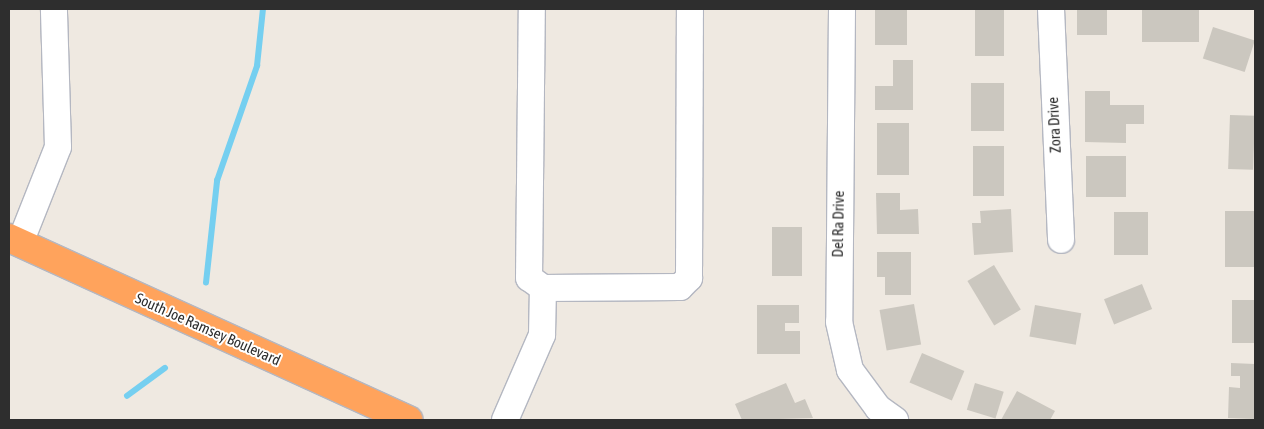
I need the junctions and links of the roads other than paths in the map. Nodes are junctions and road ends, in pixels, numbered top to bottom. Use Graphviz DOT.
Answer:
graph roads {
  1 [pos="54,9"];
  2 [pos="532,9"];
  3 [pos="690,9"];
  4 [pos="842,9"];
  5 [pos="1051,9"];
  6 [pos="1061,240"];
  7 [pos="14,241"];
  8 [pos="543,288"];
  9 [pos="408,420"];
  10 [pos="505,420"];
  11 [pos="896,420"];
  1 -- 7 [label="street"];
  2 -- 8 [label="street"];
  3 -- 8 [label="street"];
  4 -- 11 [label="street, Del Ra Drive"];
  5 -- 6 [label="street, Zora Drive"];
  7 -- 9 [label="highway, South Joe Ramsey Boulevard"];
  8 -- 10 [label="street"];
}
